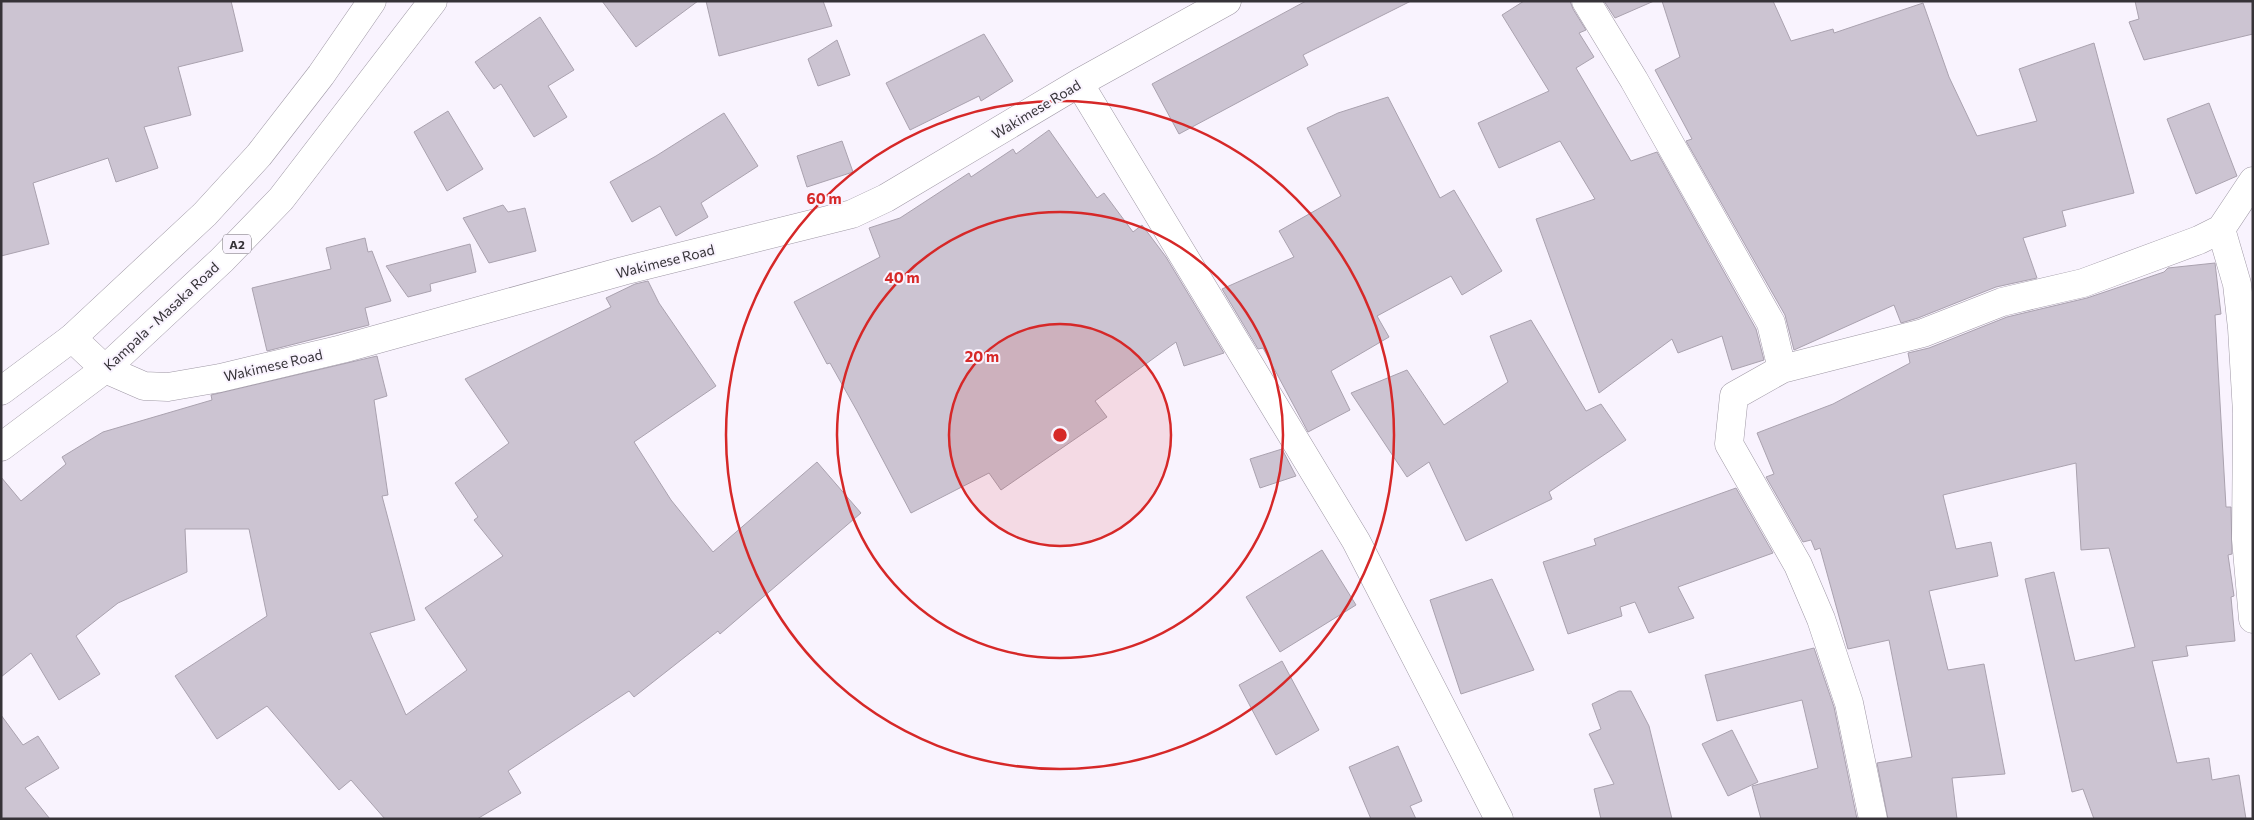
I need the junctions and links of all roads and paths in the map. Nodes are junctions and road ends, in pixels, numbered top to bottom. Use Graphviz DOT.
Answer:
graph roads {
  1 [pos="372,1"];
  2 [pos="433,1"];
  3 [pos="1227,1"];
  4 [pos="1586,1"];
  5 [pos="1079,83"];
  6 [pos="2253,181"];
  7 [pos="2221,229"];
  8 [pos="72,338"];
  9 [pos="105,369"];
  10 [pos="1782,369"];
  11 [pos="1,391"];
  12 [pos="1,447"];
  13 [pos="2253,619"];
  14 [pos="1499,819"];
  15 [pos="1873,819"];
  1 -- 8 [label="main road"];
  2 -- 9 [label="main road, Kampala - Masaka Road / A2"];
  3 -- 5 [label="main road, Wakimese Road"];
  4 -- 10 [label="main road"];
  5 -- 9 [label="main road, Wakimese Road"];
  5 -- 14 [label="main road"];
  6 -- 7 [label="main road"];
  7 -- 10 [label="main road"];
  7 -- 13 [label="main road"];
  8 -- 9 [label="main road, Wakimese Road"];
  8 -- 11 [label="main road"];
  9 -- 12 [label="main road, Kampala - Masaka Road / A2"];
  10 -- 15 [label="main road"];
}
